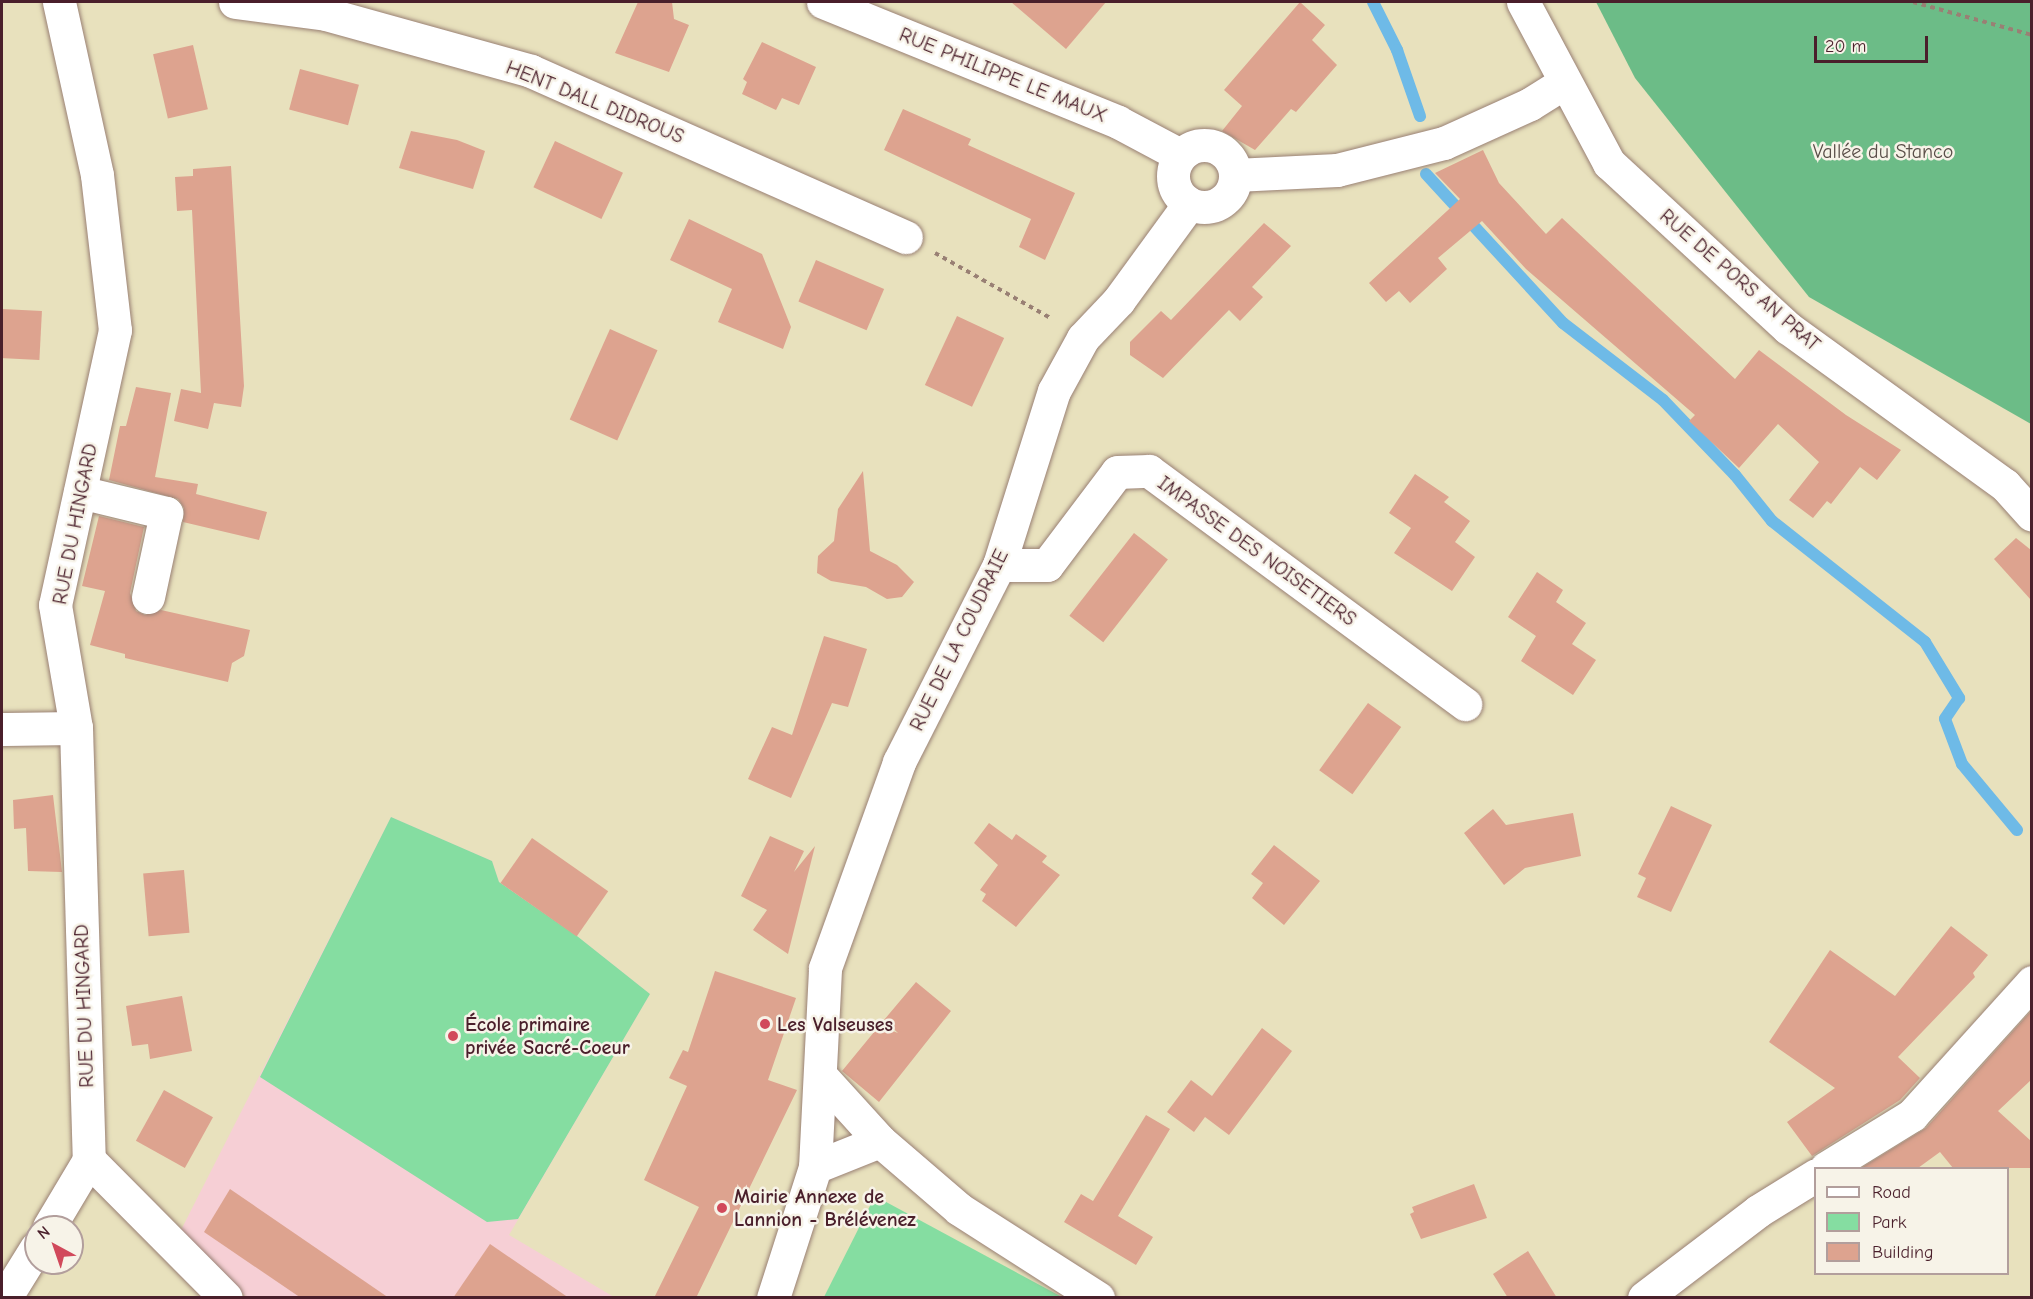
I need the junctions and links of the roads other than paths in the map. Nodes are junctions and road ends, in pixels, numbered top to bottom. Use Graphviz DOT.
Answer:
graph roads {
  1 [pos="59,2"];
  2 [pos="235,2"];
  3 [pos="823,2"];
  4 [pos="1523,2"];
  5 [pos="1564,83"];
  6 [pos="1180,155"];
  7 [pos="1235,175"];
  8 [pos="1189,204"];
  9 [pos="906,237"];
  10 [pos="80,492"];
  11 [pos="2031,515"];
  12 [pos="999,565"];
  13 [pos="148,597"];
  14 [pos="1465,704"];
  15 [pos="75,728"];
  16 [pos="2,729"];
  17 [pos="2031,982"];
  18 [pos="821,1076"];
  19 [pos="880,1141"];
  20 [pos="88,1160"];
  21 [pos="815,1167"];
  22 [pos="1828,1167"];
  23 [pos="1814,1176"];
  24 [pos="56,1215"];
  25 [pos="25,1275"];
  26 [pos="18,1291"];
  27 [pos="226,1298"];
  28 [pos="773,1298"];
  29 [pos="1098,1298"];
  30 [pos="1644,1298"];
  1 -- 10 [label="street, RUE DU HINGARD"];
  2 -- 9 [label="street, HENT DALL DIDROUS"];
  3 -- 6 [label="street, RUE PHILIPPE LE MAUX"];
  4 -- 5 [label="street, RUE DE PORS AN PRAT"];
  5 -- 7 [label="street"];
  5 -- 11 [label="street, RUE DE PORS AN PRAT"];
  6 -- 7 [label="street"];
  6 -- 8 [label="street"];
  7 -- 8 [label="street"];
  8 -- 12 [label="street, RUE DE LA COUDRAIE"];
  10 -- 13 [label="street"];
  10 -- 15 [label="street, RUE DU HINGARD"];
  12 -- 14 [label="street, IMPASSE DES NOISETIERS"];
  12 -- 18 [label="street, RUE DE LA COUDRAIE"];
  15 -- 16 [label="street"];
  15 -- 20 [label="street, RUE DU HINGARD"];
  17 -- 22 [label="street"];
  18 -- 19 [label="street"];
  18 -- 21 [label="street, RUE DE LA COUDRAIE"];
  19 -- 21 [label="street"];
  19 -- 29 [label="street"];
  20 -- 24 [label="street"];
  20 -- 27 [label="street"];
  21 -- 28 [label="street, RUE DE LA COUDRAIE"];
  23 -- 30 [label="street"];
  25 -- 26 [label="street"];
}
